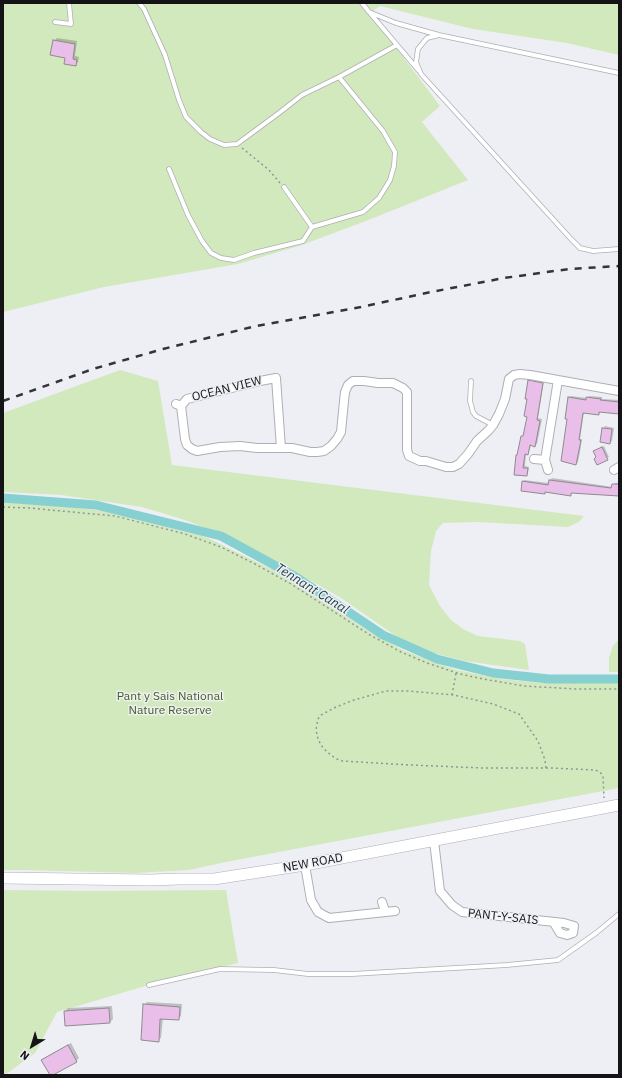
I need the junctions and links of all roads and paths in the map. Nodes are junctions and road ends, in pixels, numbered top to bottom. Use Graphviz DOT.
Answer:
graph roads {
  1 [pos="69,3"];
  2 [pos="139,3"];
  3 [pos="362,3"];
  4 [pos="369,12"];
  5 [pos="55,22"];
  6 [pos="439,35"];
  7 [pos="397,46"];
  8 [pos="619,73"];
  9 [pos="422,74"];
  10 [pos="338,77"];
  11 [pos="237,144"];
  12 [pos="169,169"];
  13 [pos="284,187"];
  14 [pos="312,227"];
  15 [pos="619,250"];
  16 [pos="558,380"];
  17 [pos="471,381"];
  18 [pos="619,391"];
  19 [pos="493,425"];
  20 [pos="281,448"];
  21 [pos="534,459"];
  22 [pos="545,460"];
  23 [pos="548,470"];
  24 [pos="3,507"];
  25 [pos="456,673"];
  26 [pos="619,690"];
  27 [pos="452,695"];
  28 [pos="546,768"];
  29 [pos="619,805"];
  30 [pos="604,808"];
  31 [pos="434,841"];
  32 [pos="305,865"];
  33 [pos="3,878"];
  34 [pos="382,902"];
  35 [pos="395,911"];
  36 [pos="385,912"];
  37 [pos="619,914"];
  38 [pos="554,923"];
  39 [pos="149,985"];
  1 -- 5 [label="lane"];
  2 -- 11 [label="lane"];
  3 -- 4 [label="lane"];
  4 -- 6 [label="lane"];
  4 -- 7 [label="lane"];
  6 -- 8 [label="lane"];
  6 -- 9 [label="lane"];
  7 -- 9 [label="lane"];
  7 -- 10 [label="lane"];
  9 -- 15 [label="lane"];
  10 -- 11 [label="lane"];
  10 -- 14 [label="lane"];
  11 -- 13 [label="path"];
  12 -- 14 [label="lane"];
  13 -- 14 [label="lane"];
  16 -- 18 [label="street, OCEAN VIEW"];
  16 -- 19 [label="street, OCEAN VIEW"];
  16 -- 22 [label="street"];
  17 -- 19 [label="lane"];
  19 -- 20 [label="street, OCEAN VIEW"];
  20 -- 20 [label="street, OCEAN VIEW"];
  21 -- 22 [label="street"];
  22 -- 23 [label="street"];
  24 -- 25 [label="path"];
  25 -- 26 [label="path"];
  25 -- 27 [label="path"];
  27 -- 28 [label="path"];
  27 -- 28 [label="path"];
  28 -- 30 [label="path"];
  29 -- 30 [label="main road, NEW ROAD"];
  30 -- 31 [label="main road, NEW ROAD"];
  31 -- 32 [label="main road, NEW ROAD"];
  31 -- 38 [label="street, PANT-Y-SAIS"];
  32 -- 33 [label="main road, NEW ROAD"];
  32 -- 36 [label="street"];
  34 -- 36 [label="street"];
  35 -- 36 [label="street"];
  37 -- 39 [label="lane"];
}
